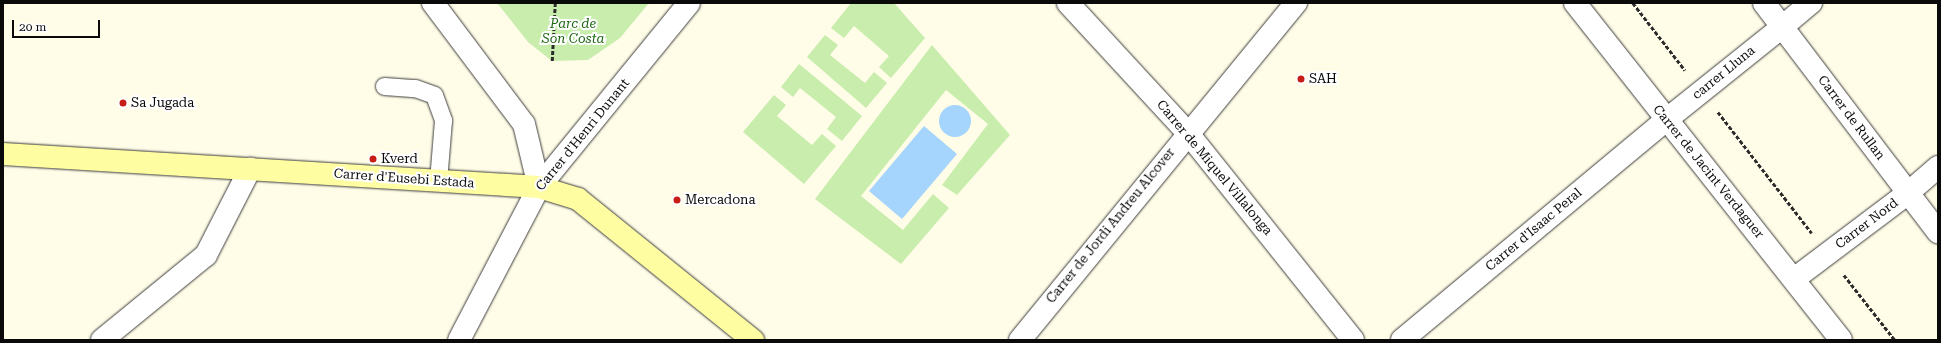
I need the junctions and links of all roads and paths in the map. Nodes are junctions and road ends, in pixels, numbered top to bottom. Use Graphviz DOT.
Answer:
graph roads {
  1 [pos="433,3"];
  2 [pos="555,3"];
  3 [pos="689,3"];
  4 [pos="1068,3"];
  5 [pos="1296,3"];
  6 [pos="1575,3"];
  7 [pos="1632,3"];
  8 [pos="1764,3"];
  9 [pos="1811,3"];
  10 [pos="1782,27"];
  11 [pos="552,61"];
  12 [pos="384,86"];
  13 [pos="1702,92"];
  14 [pos="1666,120"];
  15 [pos="1187,132"];
  16 [pos="3,154"];
  17 [pos="1938,167"];
  18 [pos="250,169"];
  19 [pos="438,181"];
  20 [pos="539,188"];
  21 [pos="1908,193"];
  22 [pos="1938,232"];
  23 [pos="1828,253"];
  24 [pos="1794,279"];
  25 [pos="1837,339"];
  26 [pos="102,340"];
  27 [pos="459,340"];
  28 [pos="753,340"];
  29 [pos="1020,340"];
  30 [pos="1352,340"];
  31 [pos="1402,340"];
  32 [pos="1895,340"];
  1 -- 20 [label="street"];
  2 -- 11 [label="path"];
  3 -- 20 [label="street, Carrer d'Henri Dunant"];
  4 -- 15 [label="street, Carrer de Miquel Villalonga"];
  5 -- 15 [label="street, Carrer de Jordi Andreu Alcover"];
  6 -- 14 [label="street, Carrer de Jacint Verdaguer"];
  7 -- 13 [label="path"];
  8 -- 10 [label="street, Carrer de Rullan"];
  9 -- 10 [label="street, carrer Lluna"];
  10 -- 13 [label="street, carrer Lluna"];
  10 -- 21 [label="street, Carrer de Rullan"];
  12 -- 19 [label="lane"];
  13 -- 14 [label="street, carrer Lluna"];
  13 -- 23 [label="path"];
  14 -- 24 [label="street, Carrer de Jacint Verdaguer"];
  14 -- 31 [label="street, Carrer d'Isaac Peral"];
  15 -- 29 [label="street, Carrer de Jordi Andreu Alcover"];
  15 -- 30 [label="street, Carrer de Miquel Villalonga"];
  16 -- 18 [label="main road, Carrer d'Eusebi Estada"];
  17 -- 21 [label="street, Carrer Nord"];
  18 -- 19 [label="main road, Carrer d'Eusebi Estada"];
  18 -- 26 [label="street"];
  19 -- 20 [label="main road, Carrer d'Eusebi Estada"];
  20 -- 27 [label="street, Carrer d'Henri Dunant"];
  20 -- 28 [label="main road, Carrer d'Eusebi Estada"];
  21 -- 22 [label="street, Carrer de Rullan"];
  21 -- 23 [label="street, Carrer Nord"];
  23 -- 24 [label="street, Carrer Nord"];
  23 -- 32 [label="path"];
  24 -- 25 [label="street, Carrer de Jacint Verdaguer"];
}
